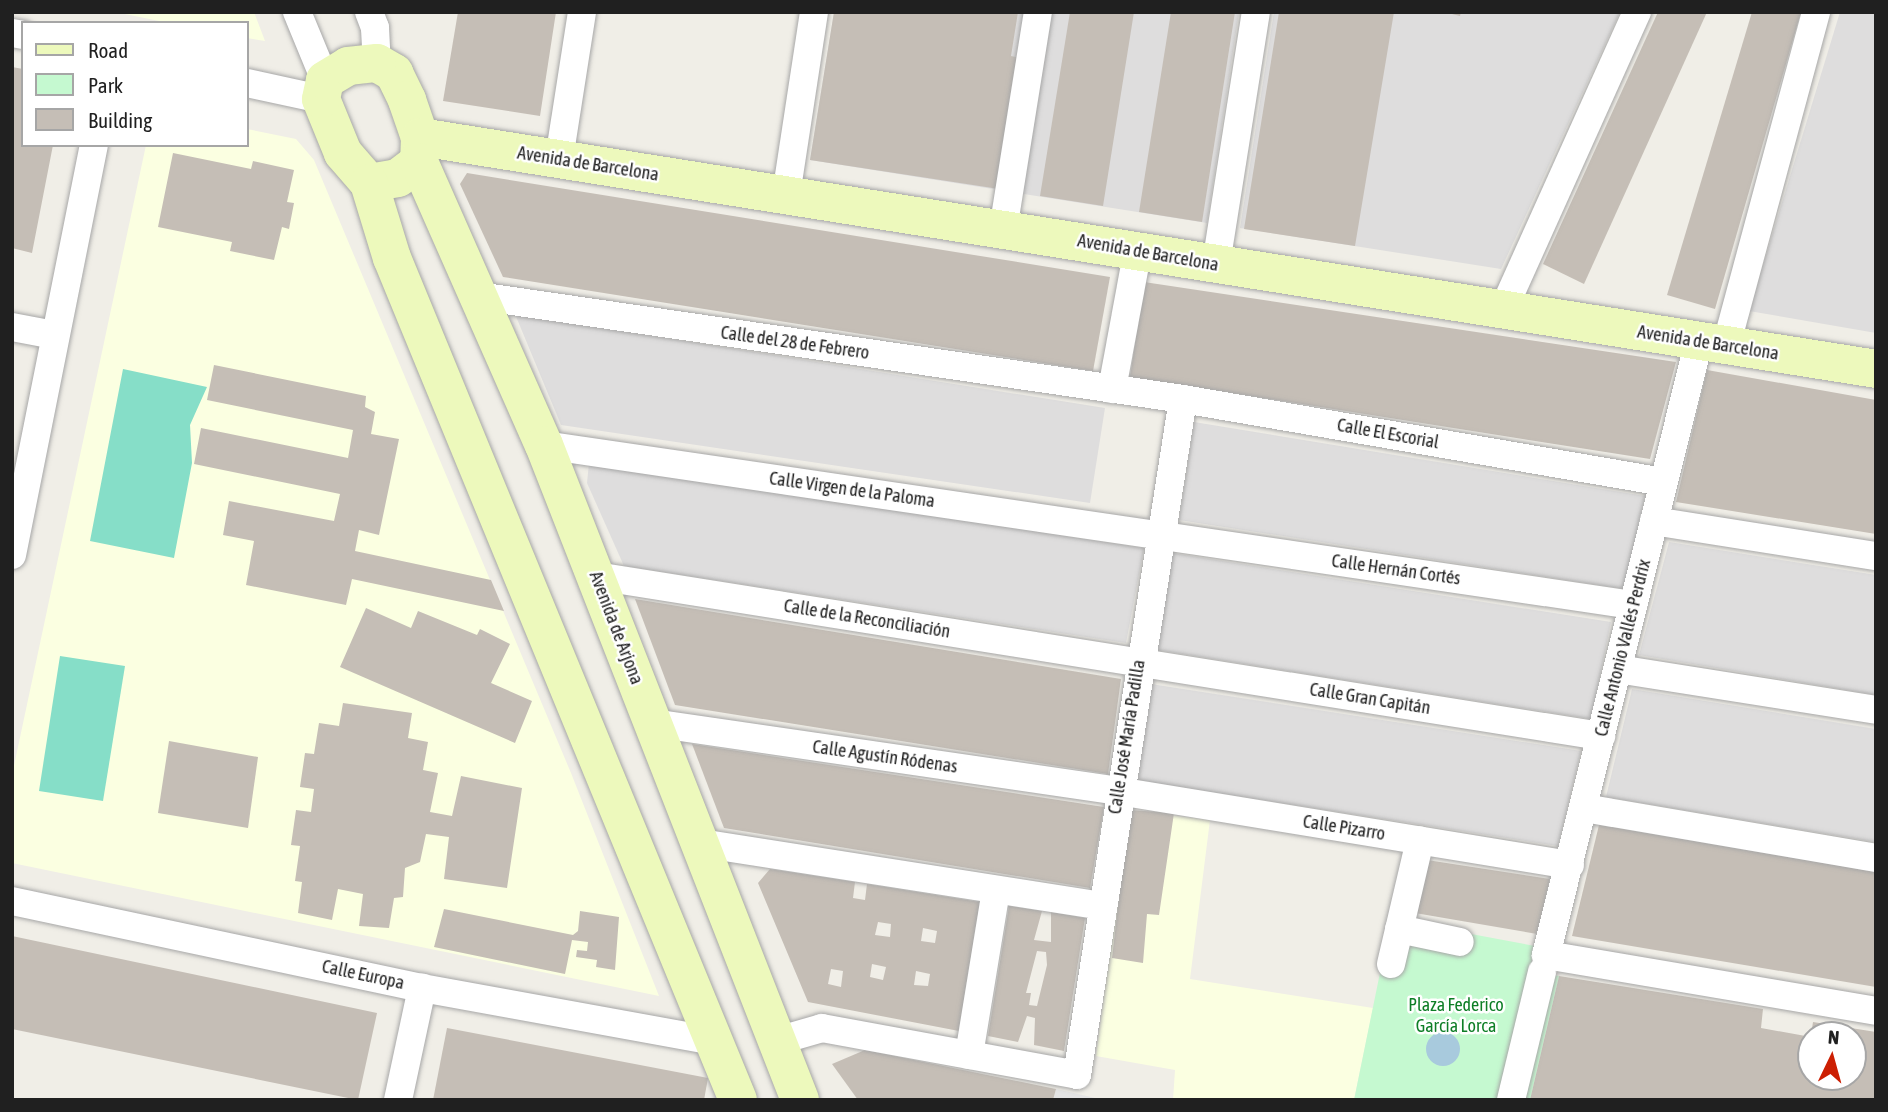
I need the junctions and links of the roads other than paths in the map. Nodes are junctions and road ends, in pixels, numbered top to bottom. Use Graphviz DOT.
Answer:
graph roads {
  1 [pos="297,12"];
  2 [pos="369,12"];
  3 [pos="582,12"];
  4 [pos="814,12"];
  5 [pos="1038,12"];
  6 [pos="1256,12"];
  7 [pos="1637,12"];
  8 [pos="1816,12"];
  9 [pos="377,63"];
  10 [pos="248,83"];
  11 [pos="323,90"];
  12 [pos="94,147"];
  13 [pos="420,149"];
  14 [pos="559,159"];
  15 [pos="369,183"];
  16 [pos="786,195"];
  17 [pos="1003,230"];
  18 [pos="1138,249"];
  19 [pos="1216,264"];
  20 [pos="478,296"];
  21 [pos="1503,310"];
  22 [pos="12,327"];
  23 [pos="54,335"];
  24 [pos="1712,343"];
  25 [pos="1876,369"];
  26 [pos="1112,389"];
  27 [pos="1182,399"];
  28 [pos="544,445"];
  29 [pos="1664,482"];
  30 [pos="1654,521"];
  31 [pos="1160,535"];
  32 [pos="12,555"];
  33 [pos="1876,556"];
  34 [pos="596,576"];
  35 [pos="1633,605"];
  36 [pos="1139,662"];
  37 [pos="1618,668"];
  38 [pos="1876,710"];
  39 [pos="653,723"];
  40 [pos="1601,736"];
  41 [pos="1118,791"];
  42 [pos="1584,808"];
  43 [pos="1420,840"];
  44 [pos="700,843"];
  45 [pos="1876,858"];
  46 [pos="1570,865"];
  47 [pos="996,890"];
  48 [pos="12,901"];
  49 [pos="1103,906"];
  50 [pos="1399,929"];
  51 [pos="1460,942"];
  52 [pos="1544,963"];
  53 [pos="1391,964"];
  54 [pos="422,988"];
  55 [pos="1876,1011"];
  56 [pos="715,1041"];
  57 [pos="777,1041"];
  58 [pos="970,1055"];
  59 [pos="398,1100"];
  60 [pos="738,1100"];
  61 [pos="800,1100"];
  62 [pos="1510,1100"];
  1 -- 11 [label="street"];
  2 -- 9 [label="street"];
  3 -- 14 [label="street"];
  4 -- 16 [label="street"];
  5 -- 17 [label="street"];
  6 -- 19 [label="street"];
  7 -- 21 [label="street"];
  8 -- 24 [label="street, Calle Antonio Vallés Perdrix"];
  9 -- 11 [label="street"];
  9 -- 13 [label="street"];
  10 -- 11 [label="street"];
  11 -- 15 [label="street"];
  12 -- 23 [label="street"];
  13 -- 14 [label="street, Avenida de Barcelona"];
  13 -- 15 [label="street"];
  13 -- 20 [label="street, Avenida de Arjona"];
  14 -- 16 [label="street, Avenida de Barcelona"];
  15 -- 56 [label="street"];
  16 -- 17 [label="street, Avenida de Barcelona"];
  17 -- 18 [label="street, Avenida de Barcelona"];
  18 -- 19 [label="street, Avenida de Barcelona"];
  18 -- 26 [label="street"];
  19 -- 21 [label="street, Avenida de Barcelona"];
  20 -- 26 [label="street, Calle del 28 de Febrero"];
  20 -- 28 [label="street, Avenida de Arjona"];
  21 -- 24 [label="street, Avenida de Barcelona"];
  22 -- 23 [label="street"];
  23 -- 32 [label="street"];
  24 -- 25 [label="street, Avenida de Barcelona"];
  24 -- 29 [label="street, Calle Antonio Vallés Perdrix"];
  26 -- 27 [label="street, Calle El Escorial"];
  27 -- 29 [label="street, Calle El Escorial"];
  27 -- 31 [label="street, Calle José María Padilla"];
  28 -- 31 [label="street, Calle Virgen de la Paloma"];
  28 -- 34 [label="street, Avenida de Arjona"];
  29 -- 30 [label="street, Calle Antonio Vallés Perdrix"];
  30 -- 33 [label="street"];
  30 -- 35 [label="street, Calle Antonio Vallés Perdrix"];
  31 -- 35 [label="street, Calle Hernán Cortés"];
  31 -- 36 [label="street, Calle José María Padilla"];
  34 -- 36 [label="street, Calle de la Reconciliación"];
  34 -- 39 [label="street, Avenida de Arjona"];
  35 -- 37 [label="street, Calle Antonio Vallés Perdrix"];
  36 -- 40 [label="street, Calle Gran Capitán"];
  36 -- 41 [label="street, Calle José María Padilla"];
  37 -- 38 [label="street"];
  37 -- 40 [label="street, Calle Antonio Vallés Perdrix"];
  39 -- 41 [label="street, Calle Agustín Ródenas"];
  39 -- 44 [label="street, Avenida de Arjona"];
  40 -- 42 [label="street, Calle Antonio Vallés Perdrix"];
  41 -- 43 [label="street, Calle Pizarro"];
  41 -- 49 [label="street, Calle José María Padilla"];
  42 -- 45 [label="street"];
  42 -- 46 [label="street, Calle Antonio Vallés Perdrix"];
  43 -- 46 [label="street, Calle Pizarro"];
  43 -- 50 [label="street"];
  44 -- 47 [label="street"];
  44 -- 57 [label="street, Avenida de Arjona"];
  46 -- 52 [label="street, Calle Antonio Vallés Perdrix"];
  47 -- 49 [label="street"];
  47 -- 58 [label="street"];
  48 -- 54 [label="street, Calle Europa"];
  49 -- 58 [label="street, Calle José María Padilla"];
  50 -- 51 [label="street"];
  50 -- 53 [label="street"];
  52 -- 55 [label="street"];
  52 -- 62 [label="street, Calle Antonio Vallés Perdrix"];
  54 -- 56 [label="street, Calle Europa"];
  54 -- 59 [label="street"];
  56 -- 60 [label="street"];
  57 -- 58 [label="street"];
  57 -- 61 [label="street, Avenida de Arjona"];
}
